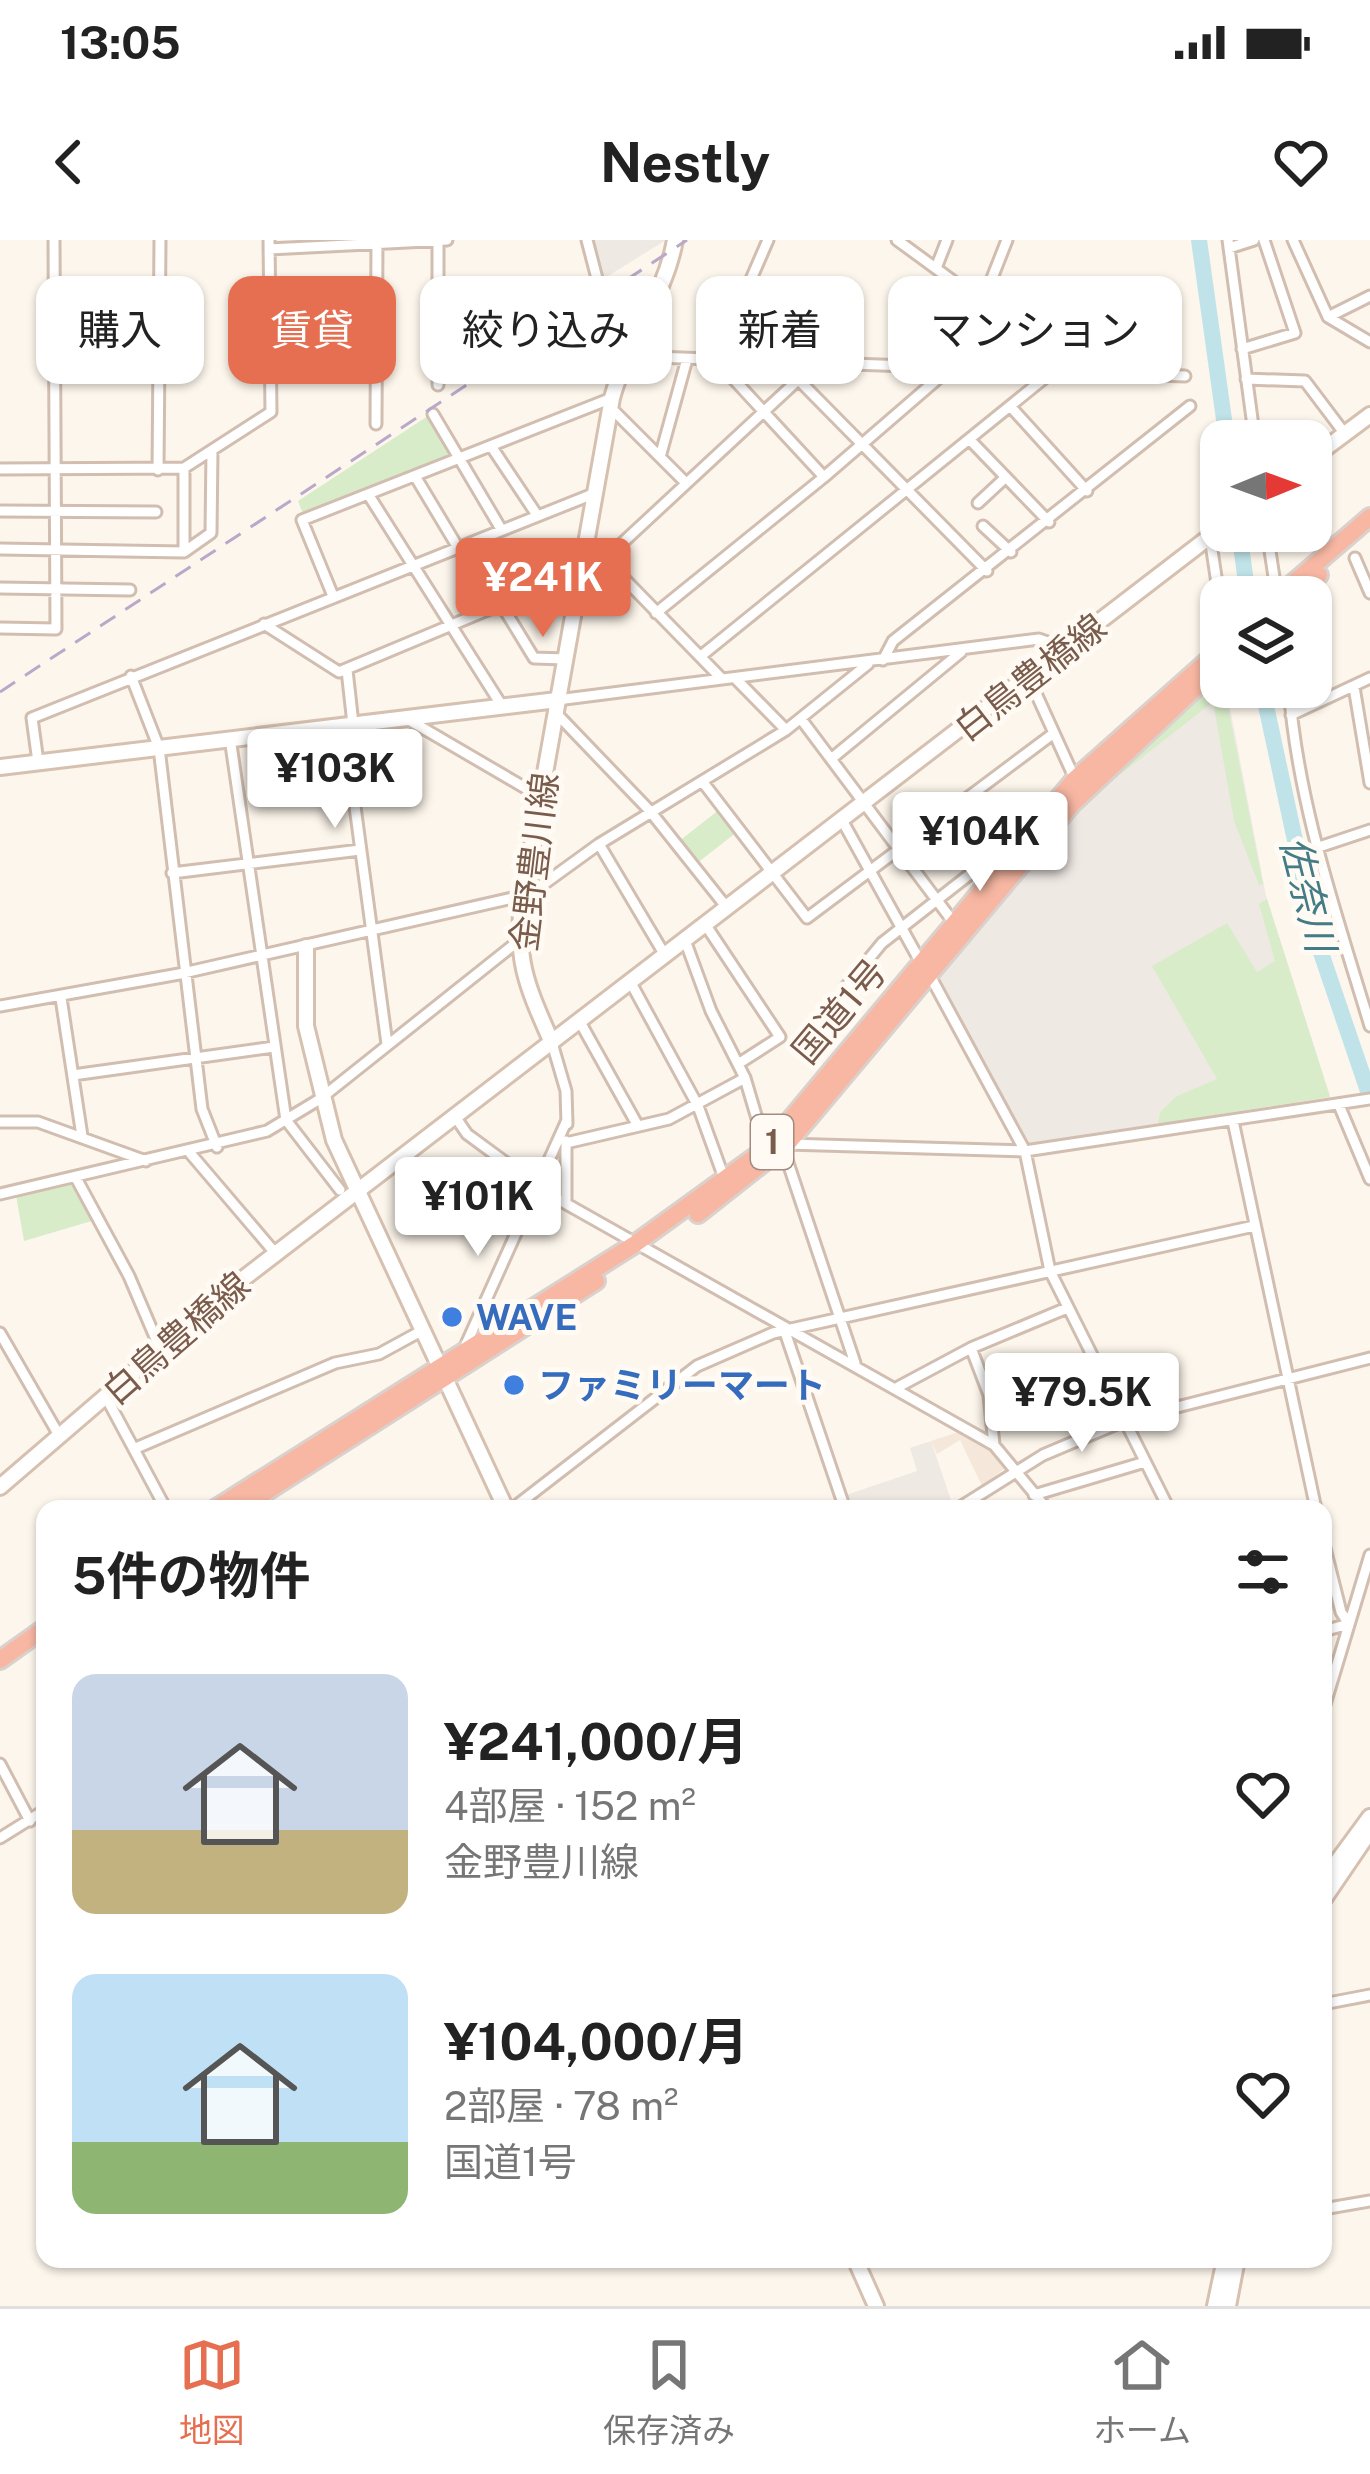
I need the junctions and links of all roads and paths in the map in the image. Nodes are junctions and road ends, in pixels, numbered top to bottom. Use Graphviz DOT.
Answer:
graph roads {
  1 [pos="54,240"];
  2 [pos="160,240"];
  3 [pos="447,240"];
  4 [pos="587,240"];
  5 [pos="675,240"];
  6 [pos="769,240"];
  7 [pos="897,240"];
  8 [pos="947,240"];
  9 [pos="1007,240"];
  10 [pos="1254,240"];
  11 [pos="1264,240"];
  12 [pos="1293,240"];
  13 [pos="437,241"];
  14 [pos="377,242"];
  15 [pos="269,244"];
  16 [pos="1228,244"];
  17 [pos="936,268"];
  18 [pos="598,276"];
  19 [pos="665,276"];
  20 [pos="753,276"];
  21 [pos="947,276"];
  22 [pos="993,276"];
  23 [pos="1370,296"];
  24 [pos="1328,317"];
  25 [pos="1370,342"];
  26 [pos="1242,349"];
  27 [pos="687,359"];
  28 [pos="696,359"];
  29 [pos="672,360"];
  30 [pos="1182,376"];
  31 [pos="1186,376"];
  32 [pos="1246,379"];
  33 [pos="616,384"];
  34 [pos="738,384"];
  35 [pos="794,384"];
  36 [pos="804,384"];
  37 [pos="932,384"];
  38 [pos="1036,384"];
  39 [pos="438,385"];
  40 [pos="611,402"];
  41 [pos="1010,406"];
  42 [pos="1190,406"];
  43 [pos="764,412"];
  44 [pos="433,414"];
  45 [pos="1370,415"];
  46 [pos="1252,420"];
  47 [pos="376,424"];
  48 [pos="1345,434"];
  49 [pos="970,440"];
  50 [pos="1332,444"];
  51 [pos="862,445"];
  52 [pos="491,446"];
  53 [pos="212,450"];
  54 [pos="660,457"];
  55 [pos="457,460"];
  56 [pos="184,468"];
  57 [pos="0,470"];
  58 [pos="56,470"];
  59 [pos="158,470"];
  60 [pos="415,476"];
  61 [pos="1006,477"];
  62 [pos="824,478"];
  63 [pos="685,482"];
  64 [pos="905,491"];
  65 [pos="1087,491"];
  66 [pos="368,494"];
  67 [pos="593,494"];
  68 [pos="978,503"];
  69 [pos="0,511"];
  70 [pos="56,512"];
  71 [pos="156,512"];
  72 [pos="537,515"];
  73 [pos="1370,517"];
  74 [pos="1049,522"];
  75 [pos="983,526"];
  76 [pos="501,529"];
  77 [pos="1370,532"];
  78 [pos="1200,544"];
  79 [pos="457,546"];
  80 [pos="0,549"];
  81 [pos="56,550"];
  82 [pos="184,552"];
  83 [pos="1011,552"];
  84 [pos="1355,558"];
  85 [pos="605,559"];
  86 [pos="412,564"];
  87 [pos="581,571"];
  88 [pos="987,571"];
  89 [pos="1301,576"];
  90 [pos="1320,576"];
  91 [pos="0,588"];
  92 [pos="56,589"];
  93 [pos="130,590"];
  94 [pos="1370,593"];
  95 [pos="332,596"];
  96 [pos="501,604"];
  97 [pos="656,614"];
  98 [pos="263,624"];
  99 [pos="451,625"];
  100 [pos="0,628"];
  101 [pos="1067,649"];
  102 [pos="962,650"];
  103 [pos="700,656"];
  104 [pos="565,659"];
  105 [pos="884,660"];
  106 [pos="868,664"];
  107 [pos="1200,668"];
  108 [pos="346,670"];
  109 [pos="131,676"];
  110 [pos="722,678"];
  111 [pos="734,678"];
  112 [pos="1029,678"];
  113 [pos="1370,679"];
  114 [pos="1200,684"];
  115 [pos="1354,687"];
  116 [pos="502,706"];
  117 [pos="556,706"];
  118 [pos="1290,708"];
  119 [pos="1291,715"];
  120 [pos="406,718"];
  121 [pos="801,718"];
  122 [pos="349,725"];
  123 [pos="785,730"];
  124 [pos="1054,734"];
  125 [pos="230,738"];
  126 [pos="159,748"];
  127 [pos="832,759"];
  128 [pos="38,763"];
  129 [pos="0,767"];
  130 [pos="1075,779"];
  131 [pos="702,781"];
  132 [pos="1370,783"];
  133 [pos="539,796"];
  134 [pos="865,804"];
  135 [pos="650,812"];
  136 [pos="843,822"];
  137 [pos="1370,830"];
  138 [pos="599,844"];
  139 [pos="1319,848"];
  140 [pos="360,850"];
  141 [pos="900,850"];
  142 [pos="997,853"];
  143 [pos="246,866"];
  144 [pos="774,872"];
  145 [pos="872,872"];
  146 [pos="172,873"];
  147 [pos="523,896"];
  148 [pos="935,898"];
  149 [pos="728,909"];
  150 [pos="954,923"];
  151 [pos="901,926"];
  152 [pos="707,927"];
  153 [pos="371,932"];
  154 [pos="516,943"];
  155 [pos="686,943"];
  156 [pos="306,946"];
  157 [pos="260,956"];
  158 [pos="666,957"];
  159 [pos="925,968"];
  160 [pos="184,972"];
  161 [pos="632,983"];
  162 [pos="844,989"];
  163 [pos="62,998"];
  164 [pos="0,1006"];
  165 [pos="580,1022"];
  166 [pos="1370,1026"];
  167 [pos="552,1043"];
  168 [pos="387,1044"];
  169 [pos="274,1047"];
  170 [pos="195,1058"];
  171 [pos="738,1064"];
  172 [pos="73,1075"];
  173 [pos="745,1078"];
  174 [pos="320,1099"];
  175 [pos="1370,1100"];
  176 [pos="1341,1105"];
  177 [pos="698,1106"];
  178 [pos="456,1118"];
  179 [pos="286,1120"];
  180 [pos="567,1120"];
  181 [pos="1233,1121"];
  182 [pos="0,1122"];
  183 [pos="638,1126"];
  184 [pos="82,1136"];
  185 [pos="566,1143"];
  186 [pos="217,1147"];
  187 [pos="779,1147"];
  188 [pos="1025,1151"];
  189 [pos="189,1152"];
  190 [pos="146,1161"];
  191 [pos="76,1178"];
  192 [pos="1370,1179"];
  193 [pos="725,1181"];
  194 [pos="536,1186"];
  195 [pos="347,1192"];
  196 [pos="0,1194"];
  197 [pos="566,1202"];
  198 [pos="1254,1226"];
  199 [pos="639,1247"];
  200 [pos="276,1254"];
  201 [pos="1050,1271"];
  202 [pos="1067,1308"];
  203 [pos="842,1319"];
  204 [pos="784,1329"];
  205 [pos="423,1330"];
  206 [pos="0,1333"];
  207 [pos="970,1348"];
  208 [pos="161,1351"];
  209 [pos="464,1351"];
  210 [pos="1370,1358"];
  211 [pos="855,1364"];
  212 [pos="443,1371"];
  213 [pos="1288,1378"];
  214 [pos="898,1387"];
  215 [pos="107,1399"];
  216 [pos="1126,1420"];
  217 [pos="60,1438"];
  218 [pos="994,1445"];
  219 [pos="136,1448"];
  220 [pos="1145,1462"];
  221 [pos="1014,1472"];
  222 [pos="0,1486"];
  223 [pos="1034,1495"];
  224 [pos="162,1500"];
  225 [pos="230,1500"];
  226 [pos="252,1500"];
  227 [pos="505,1500"];
  228 [pos="521,1500"];
  229 [pos="842,1500"];
  230 [pos="980,1500"];
  231 [pos="1039,1500"];
  232 [pos="1164,1500"];
  233 [pos="1314,1500"];
  234 [pos="1370,1555"];
  235 [pos="1332,1576"];
  236 [pos="1349,1624"];
  237 [pos="1332,1629"];
  238 [pos="36,1634"];
  239 [pos="36,1646"];
  240 [pos="0,1660"];
  241 [pos="0,1672"];
  242 [pos="1332,1681"];
  243 [pos="0,1764"];
  244 [pos="36,1817"];
  245 [pos="1370,1817"];
  246 [pos="30,1821"];
  247 [pos="1370,1832"];
  248 [pos="0,1838"];
  249 [pos="1332,1869"];
  250 [pos="1332,1887"];
  251 [pos="1370,1995"];
  252 [pos="1332,2001"];
  253 [pos="1370,2200"];
  254 [pos="1332,2207"];
  255 [pos="859,2268"];
  256 [pos="1223,2268"];
  257 [pos="1235,2268"];
  258 [pos="876,2306"];
  259 [pos="1216,2306"];
  260 [pos="1228,2306"];
  1 -- 58 [label="street"];
  2 -- 59 [label="street"];
  3 -- 13 [label="street"];
  4 -- 18 [label="street"];
  5 -- 19 [label="main road, 金野豊川線"];
  6 -- 20 [label="street"];
  7 -- 17 [label="street"];
  8 -- 17 [label="street"];
  9 -- 22 [label="street"];
  10 -- 16 [label="street"];
  11 -- 26 [label="street"];
  12 -- 24 [label="street"];
  13 -- 14 [label="street"];
  13 -- 39 [label="street"];
  14 -- 15 [label="street"];
  14 -- 47 [label="street"];
  15 -- 53 [label="street"];
  16 -- 26 [label="street"];
  17 -- 21 [label="street"];
  23 -- 24 [label="street"];
  24 -- 25 [label="street"];
  26 -- 32 [label="street"];
  27 -- 28 [label="street"];
  27 -- 29 [label="street"];
  27 -- 54 [label="street"];
  30 -- 31 [label="street"];
  32 -- 46 [label="street"];
  32 -- 48 [label="street"];
  33 -- 40 [label="main road, 金野豊川線"];
  34 -- 43 [label="street"];
  35 -- 43 [label="street"];
  36 -- 51 [label="street"];
  37 -- 51 [label="street"];
  38 -- 41 [label="street"];
  40 -- 52 [label="street"];
  40 -- 54 [label="street"];
  40 -- 67 [label="main road, 金野豊川線"];
  41 -- 49 [label="street"];
  41 -- 65 [label="street"];
  42 -- 65 [label="street"];
  43 -- 62 [label="street"];
  43 -- 63 [label="street"];
  44 -- 55 [label="street"];
  45 -- 48 [label="main road"];
  48 -- 50 [label="main road"];
  49 -- 61 [label="street"];
  49 -- 64 [label="street"];
  51 -- 62 [label="street"];
  51 -- 64 [label="street"];
  52 -- 55 [label="street"];
  52 -- 72 [label="street"];
  53 -- 56 [label="street"];
  53 -- 82 [label="street"];
  54 -- 63 [label="street"];
  55 -- 60 [label="street"];
  55 -- 76 [label="street"];
  56 -- 59 [label="street"];
  56 -- 82 [label="street"];
  57 -- 58 [label="street"];
  58 -- 59 [label="street"];
  58 -- 70 [label="street"];
  60 -- 66 [label="street"];
  60 -- 79 [label="street"];
  61 -- 68 [label="street"];
  61 -- 74 [label="street"];
  62 -- 97 [label="street"];
  63 -- 85 [label="street"];
  64 -- 88 [label="street"];
  64 -- 103 [label="street"];
  65 -- 74 [label="street"];
  66 -- 86 [label="street"];
  66 -- 95 [label="street"];
  67 -- 72 [label="street"];
  67 -- 87 [label="main road, 金野豊川線"];
  69 -- 70 [label="street"];
  70 -- 71 [label="street"];
  70 -- 81 [label="street"];
  72 -- 76 [label="street"];
  73 -- 89 [label="highway"];
  74 -- 83 [label="street"];
  75 -- 83 [label="street"];
  76 -- 79 [label="street"];
  77 -- 90 [label="highway"];
  78 -- 101 [label="main road, 白鳥豊橋線"];
  79 -- 86 [label="street"];
  80 -- 81 [label="street"];
  81 -- 82 [label="street"];
  81 -- 92 [label="street"];
  83 -- 88 [label="street"];
  84 -- 94 [label="street"];
  85 -- 87 [label="street"];
  85 -- 97 [label="street"];
  86 -- 95 [label="street"];
  86 -- 99 [label="street"];
  87 -- 96 [label="street"];
  87 -- 104 [label="main road, 金野豊川線"];
  88 -- 105 [label="street"];
  91 -- 92 [label="street"];
  92 -- 93 [label="street"];
  92 -- 100 [label="street"];
  95 -- 98 [label="street"];
  96 -- 99 [label="street"];
  96 -- 104 [label="street"];
  97 -- 103 [label="street"];
  98 -- 108 [label="street"];
  98 -- 109 [label="street"];
  99 -- 108 [label="street"];
  99 -- 116 [label="street"];
  101 -- 102 [label="street"];
  101 -- 112 [label="main road, 白鳥豊橋線"];
  102 -- 105 [label="street"];
  102 -- 127 [label="street"];
  103 -- 110 [label="street"];
  104 -- 117 [label="main road, 金野豊川線"];
  105 -- 106 [label="street"];
  106 -- 111 [label="street"];
  106 -- 121 [label="street"];
  107 -- 130 [label="highway, 国道1号 / 1"];
  108 -- 122 [label="street"];
  109 -- 126 [label="street"];
  109 -- 128 [label="street"];
  110 -- 111 [label="street"];
  110 -- 117 [label="street"];
  111 -- 123 [label="street"];
  112 -- 124 [label="street"];
  112 -- 134 [label="main road, 白鳥豊橋線"];
  113 -- 115 [label="street"];
  114 -- 159 [label="highway, 国道1号 / 1"];
  115 -- 119 [label="street"];
  115 -- 132 [label="street"];
  116 -- 117 [label="main road"];
  116 -- 120 [label="main road"];
  117 -- 133 [label="main road, 金野豊川線"];
  117 -- 135 [label="street"];
  118 -- 119 [label="street"];
  119 -- 139 [label="street"];
  120 -- 122 [label="main road"];
  120 -- 133 [label="street"];
  121 -- 123 [label="street"];
  121 -- 127 [label="street"];
  122 -- 125 [label="main road"];
  122 -- 140 [label="street"];
  123 -- 131 [label="street"];
  124 -- 130 [label="street"];
  124 -- 141 [label="street"];
  125 -- 126 [label="main road"];
  125 -- 143 [label="street"];
  126 -- 128 [label="main road"];
  126 -- 146 [label="street"];
  127 -- 134 [label="street"];
  128 -- 129 [label="main road"];
  130 -- 150 [label="highway, 国道1号 / 1"];
  131 -- 135 [label="street"];
  131 -- 144 [label="street"];
  133 -- 147 [label="main road, 金野豊川線"];
  134 -- 136 [label="main road, 白鳥豊橋線"];
  134 -- 141 [label="street"];
  135 -- 138 [label="street"];
  135 -- 149 [label="street"];
  136 -- 144 [label="main road, 白鳥豊橋線"];
  136 -- 145 [label="street"];
  137 -- 139 [label="street"];
  138 -- 147 [label="street"];
  138 -- 158 [label="street"];
  139 -- 166 [label="street"];
  140 -- 143 [label="street"];
  140 -- 153 [label="street"];
  141 -- 145 [label="street"];
  141 -- 148 [label="street"];
  142 -- 148 [label="street"];
  143 -- 146 [label="street"];
  143 -- 157 [label="street"];
  144 -- 145 [label="street"];
  144 -- 149 [label="main road, 白鳥豊橋線"];
  145 -- 151 [label="street"];
  146 -- 160 [label="street"];
  147 -- 153 [label="street"];
  147 -- 154 [label="main road, 金野豊川線"];
  148 -- 150 [label="street"];
  148 -- 151 [label="street"];
  149 -- 152 [label="main road, 白鳥豊橋線"];
  150 -- 159 [label="highway, 国道1号 / 1"];
  151 -- 159 [label="street"];
  151 -- 162 [label="street"];
  152 -- 155 [label="main road, 白鳥豊橋線"];
  152 -- 171 [label="street"];
  153 -- 156 [label="street"];
  153 -- 168 [label="street"];
  154 -- 167 [label="main road, 金野豊川線"];
  154 -- 168 [label="street"];
  155 -- 158 [label="main road, 白鳥豊橋線"];
  155 -- 171 [label="street"];
  156 -- 157 [label="street"];
  156 -- 174 [label="main road"];
  157 -- 160 [label="street"];
  157 -- 169 [label="street"];
  158 -- 161 [label="main road, 白鳥豊橋線"];
  159 -- 187 [label="highway, 国道1号 / 1"];
  159 -- 188 [label="street"];
  160 -- 163 [label="street"];
  160 -- 170 [label="street"];
  161 -- 165 [label="main road, 白鳥豊橋線"];
  161 -- 177 [label="street"];
  163 -- 164 [label="street"];
  163 -- 172 [label="street"];
  165 -- 167 [label="main road, 白鳥豊橋線"];
  165 -- 183 [label="street"];
  167 -- 178 [label="main road"];
  167 -- 180 [label="street"];
  168 -- 174 [label="street"];
  169 -- 170 [label="street"];
  169 -- 179 [label="street"];
  170 -- 172 [label="street"];
  170 -- 186 [label="street"];
  171 -- 173 [label="street"];
  172 -- 184 [label="street"];
  173 -- 177 [label="street"];
  173 -- 187 [label="street"];
  174 -- 179 [label="street"];
  174 -- 195 [label="main road"];
  175 -- 176 [label="street"];
  176 -- 181 [label="street"];
  176 -- 192 [label="street"];
  177 -- 183 [label="street"];
  177 -- 193 [label="street"];
  178 -- 194 [label="street"];
  178 -- 195 [label="main road"];
  179 -- 186 [label="street"];
  179 -- 195 [label="street"];
  180 -- 185 [label="street"];
  180 -- 194 [label="street"];
  181 -- 188 [label="street"];
  181 -- 198 [label="street"];
  182 -- 184 [label="street"];
  183 -- 185 [label="street"];
  184 -- 190 [label="street"];
  185 -- 197 [label="street"];
  186 -- 189 [label="street"];
  187 -- 188 [label="street"];
  187 -- 193 [label="highway, 国道1号 / 1"];
  187 -- 199 [label="highway, 国道1号 / 1"];
  187 -- 203 [label="street"];
  188 -- 201 [label="street"];
  189 -- 190 [label="street"];
  189 -- 200 [label="street"];
  190 -- 191 [label="street"];
  191 -- 196 [label="street"];
  191 -- 208 [label="street"];
  193 -- 199 [label="highway, 国道1号 / 1"];
  194 -- 197 [label="street"];
  194 -- 209 [label="street"];
  195 -- 200 [label="main road, 白鳥豊橋線"];
  195 -- 205 [label="main road"];
  197 -- 199 [label="street"];
  198 -- 201 [label="street"];
  198 -- 213 [label="street"];
  199 -- 204 [label="street"];
  199 -- 209 [label="highway, 国道1号 / 1"];
  199 -- 212 [label="highway, 国道1号 / 1"];
  200 -- 208 [label="main road, 白鳥豊橋線"];
  201 -- 202 [label="street"];
  201 -- 203 [label="street"];
  202 -- 207 [label="street"];
  202 -- 216 [label="street"];
  203 -- 204 [label="street"];
  203 -- 211 [label="street"];
  204 -- 211 [label="street"];
  204 -- 228 [label="street"];
  204 -- 229 [label="street"];
  205 -- 212 [label="main road"];
  205 -- 219 [label="street"];
  206 -- 217 [label="street"];
  207 -- 214 [label="street"];
  207 -- 218 [label="street"];
  208 -- 215 [label="main road, 白鳥豊橋線"];
  209 -- 212 [label="highway, 国道1号 / 1"];
  210 -- 213 [label="street"];
  211 -- 214 [label="street"];
  212 -- 225 [label="highway, 国道1号 / 1"];
  212 -- 226 [label="highway, 国道1号 / 1"];
  212 -- 227 [label="main road"];
  213 -- 216 [label="street"];
  213 -- 233 [label="street"];
  214 -- 218 [label="street"];
  215 -- 217 [label="main road, 白鳥豊橋線"];
  215 -- 219 [label="street"];
  216 -- 220 [label="street"];
  216 -- 221 [label="street"];
  217 -- 222 [label="main road, 白鳥豊橋線"];
  218 -- 221 [label="street"];
  219 -- 224 [label="street"];
  220 -- 223 [label="street"];
  220 -- 232 [label="street"];
  221 -- 223 [label="street"];
  221 -- 230 [label="street"];
  223 -- 231 [label="street"];
  234 -- 236 [label="street"];
  235 -- 236 [label="street"];
  236 -- 237 [label="street"];
  236 -- 242 [label="street"];
  238 -- 240 [label="highway"];
  239 -- 241 [label="highway"];
  243 -- 246 [label="street"];
  244 -- 246 [label="street"];
  245 -- 249 [label="main road"];
  246 -- 248 [label="street"];
  247 -- 250 [label="main road"];
  251 -- 252 [label="street"];
  253 -- 254 [label="street"];
  255 -- 258 [label="main road"];
  256 -- 259 [label="main road"];
  257 -- 260 [label="main road"];
}
